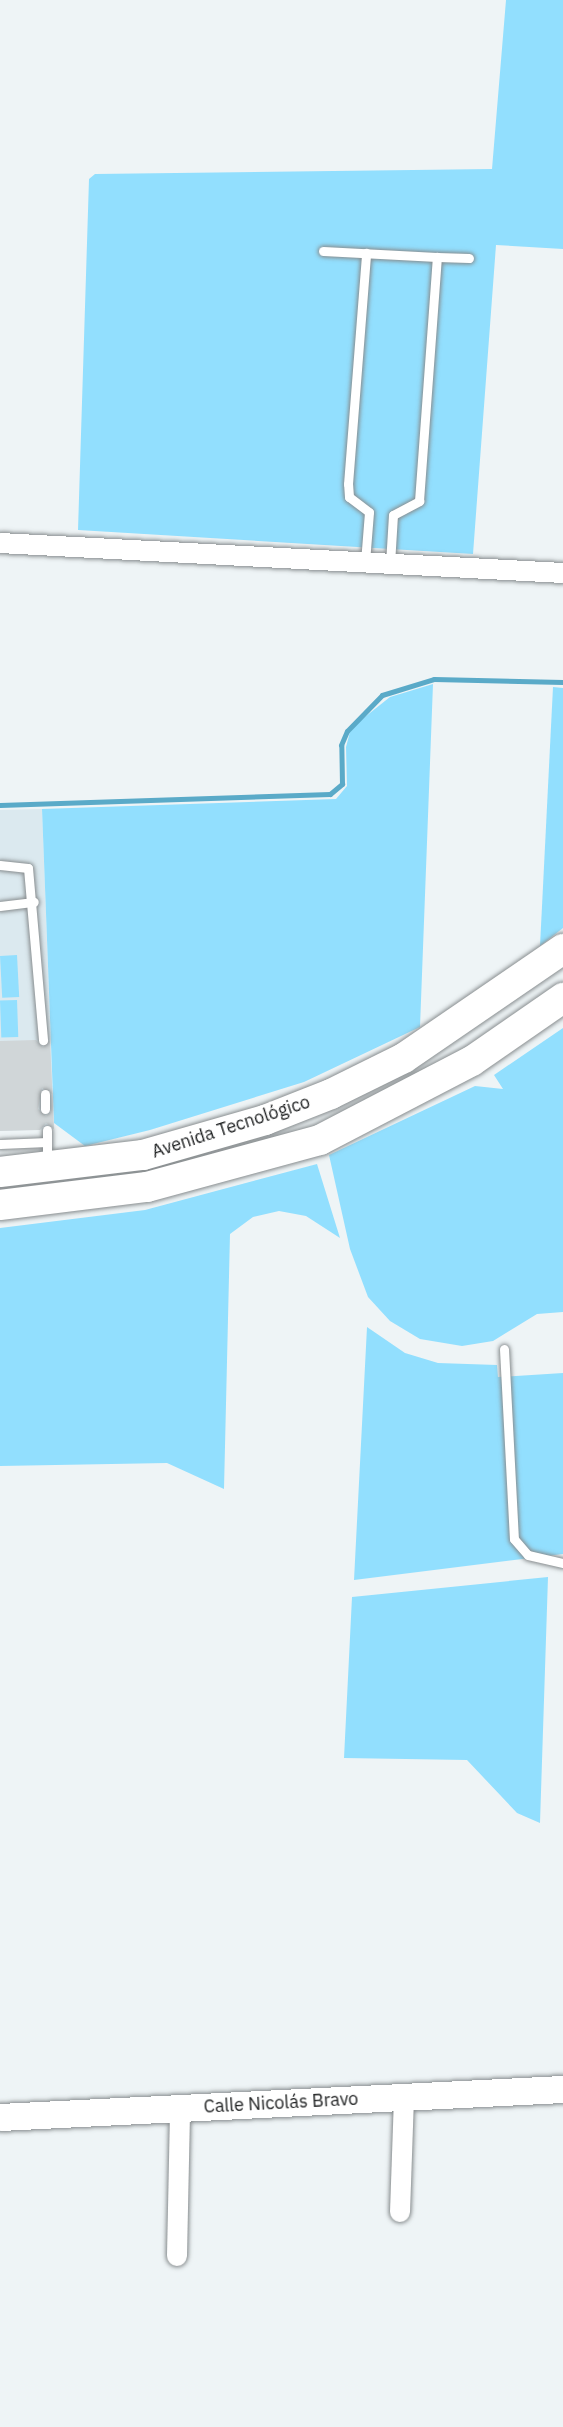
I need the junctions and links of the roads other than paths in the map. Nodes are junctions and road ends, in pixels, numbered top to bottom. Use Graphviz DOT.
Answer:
graph roads {
  1 [pos="323,251"];
  2 [pos="366,253"];
  3 [pos="437,257"];
  4 [pos="469,258"];
  5 [pos="0,543"];
  6 [pos="365,562"];
  7 [pos="390,564"];
  8 [pos="563,573"];
  9 [pos="0,865"];
  10 [pos="34,903"];
  11 [pos="0,906"];
  12 [pos="563,949"];
  13 [pos="563,998"];
  14 [pos="43,1040"];
  15 [pos="45,1094"];
  16 [pos="45,1109"];
  17 [pos="47,1130"];
  18 [pos="0,1144"];
  19 [pos="47,1155"];
  20 [pos="0,1172"];
  21 [pos="0,1205"];
  22 [pos="504,1349"];
  23 [pos="563,1563"];
  24 [pos="563,2089"];
  25 [pos="404,2096"];
  26 [pos="180,2108"];
  27 [pos="0,2117"];
  28 [pos="400,2212"];
  29 [pos="177,2256"];
  1 -- 2 [label="lane"];
  2 -- 3 [label="lane"];
  2 -- 6 [label="lane"];
  3 -- 4 [label="lane"];
  3 -- 7 [label="lane"];
  5 -- 6 [label="street"];
  6 -- 7 [label="street"];
  7 -- 8 [label="street"];
  9 -- 10 [label="lane"];
  10 -- 11 [label="lane"];
  10 -- 14 [label="lane"];
  12 -- 19 [label="main road, Avenida Tecnológico"];
  13 -- 21 [label="main road, Avenida Tecnológico"];
  15 -- 16 [label="lane"];
  17 -- 19 [label="lane"];
  18 -- 19 [label="lane"];
  19 -- 20 [label="main road, Avenida Tecnológico"];
  22 -- 23 [label="lane"];
  24 -- 25 [label="street, Calle Nicolás Bravo"];
  25 -- 26 [label="street, Calle Nicolás Bravo"];
  25 -- 28 [label="street"];
  26 -- 27 [label="street, Calle Nicolás Bravo"];
  26 -- 29 [label="street"];
}
